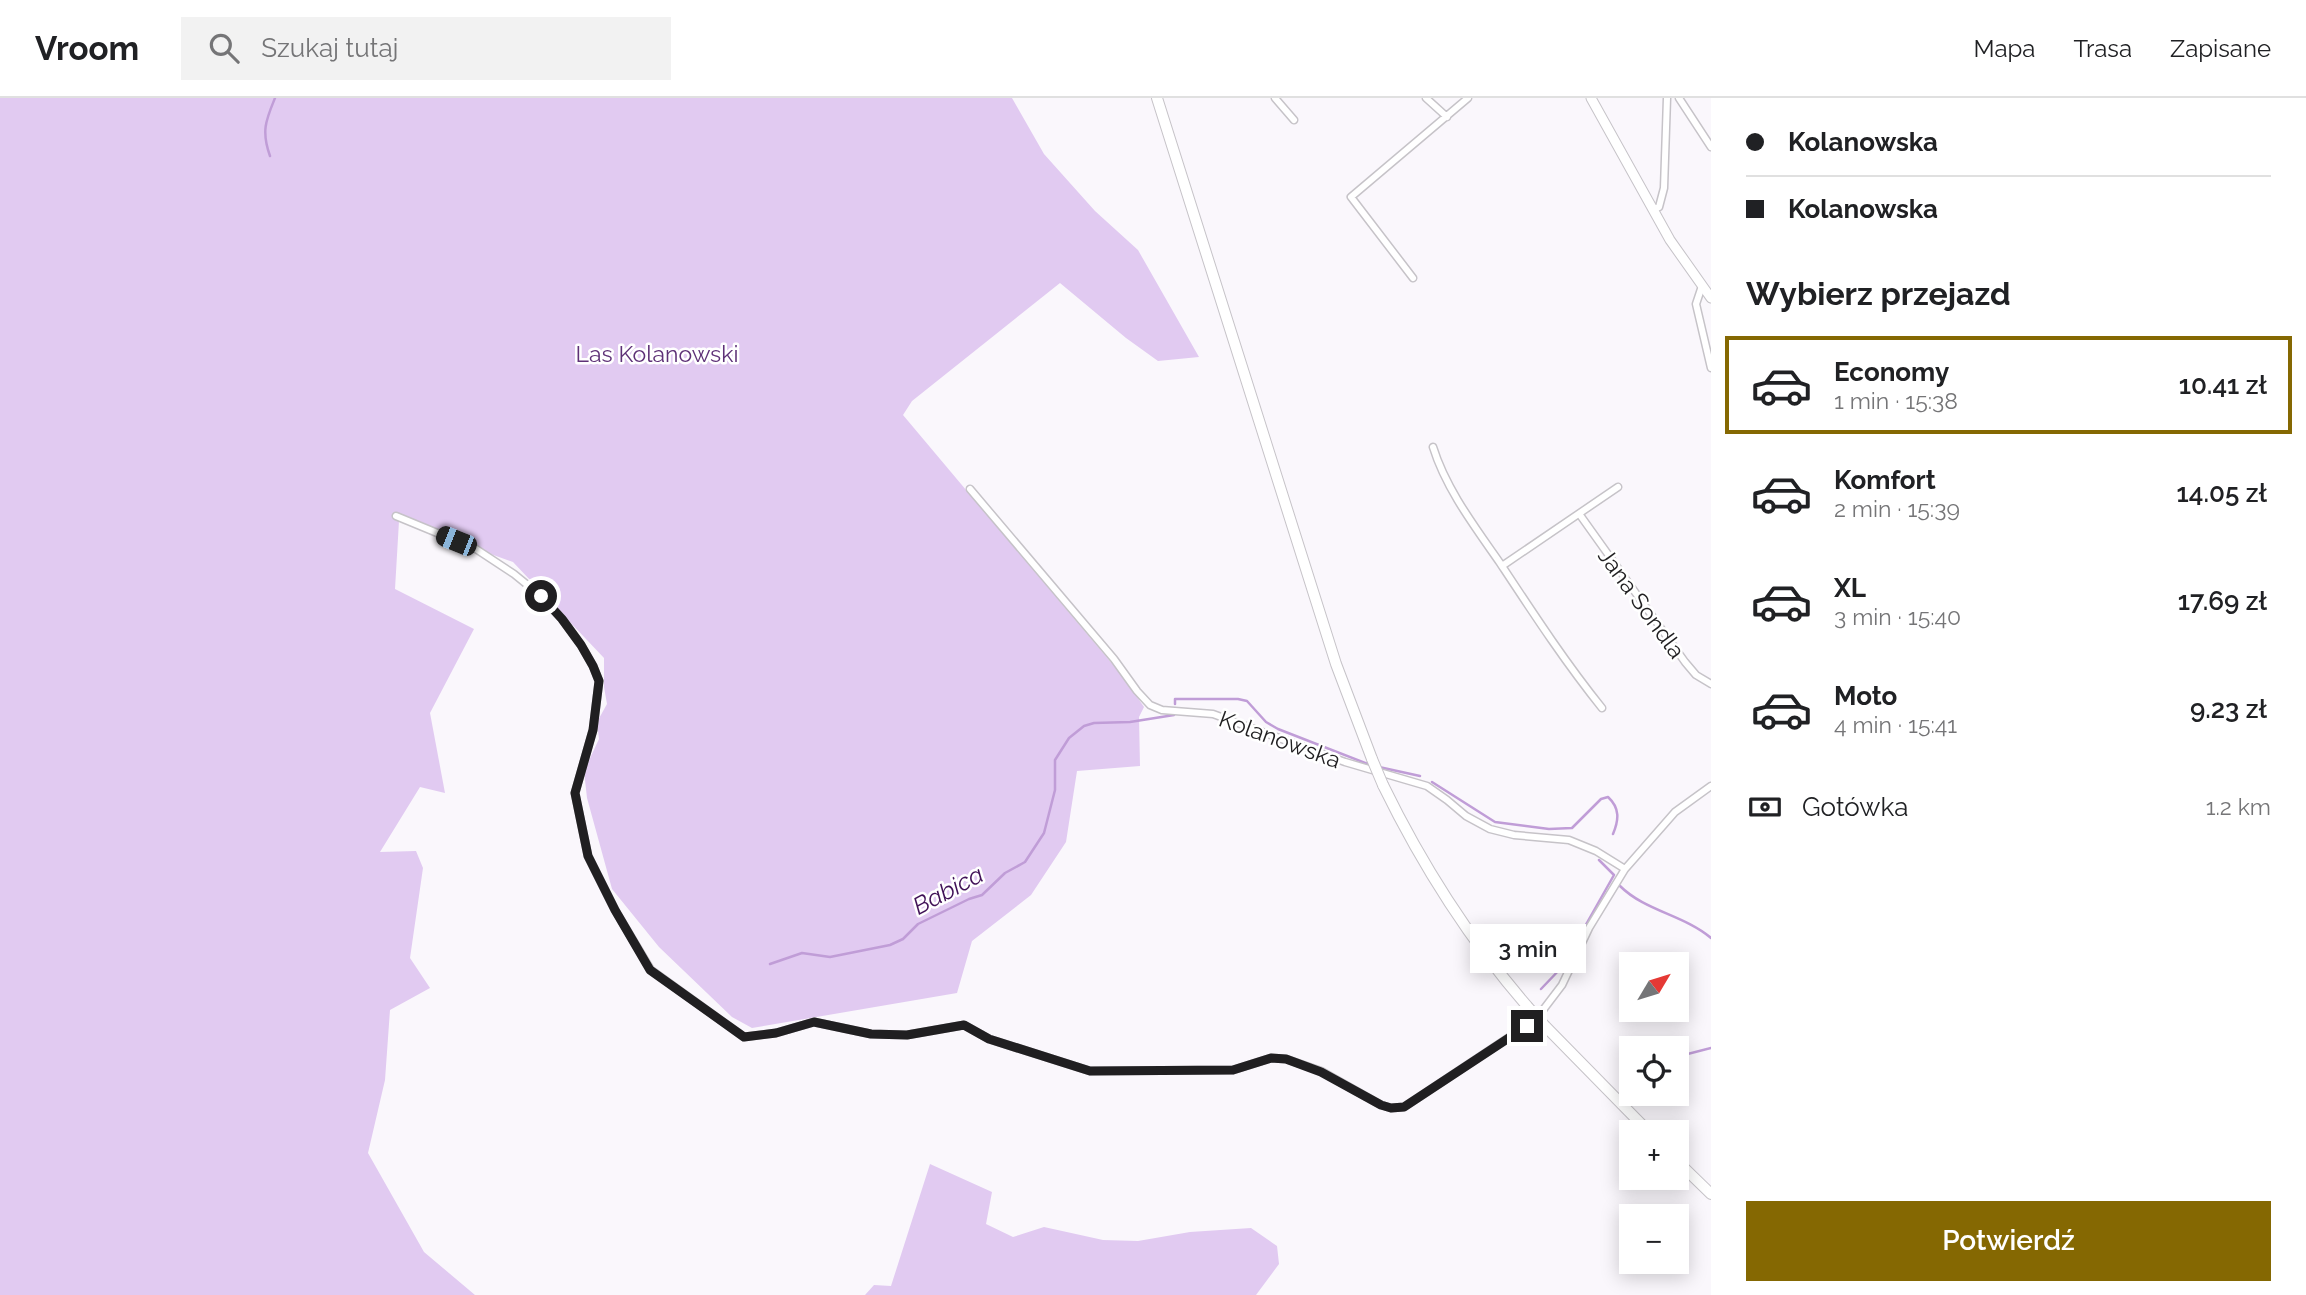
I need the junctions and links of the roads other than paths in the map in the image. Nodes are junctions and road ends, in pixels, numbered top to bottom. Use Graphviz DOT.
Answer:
graph roads {
  1 [pos="1157,98"];
  2 [pos="1275,98"];
  3 [pos="1426,98"];
  4 [pos="1468,98"];
  5 [pos="1591,98"];
  6 [pos="1667,98"];
  7 [pos="1679,98"];
  8 [pos="1447,117"];
  9 [pos="1294,120"];
  10 [pos="1711,147"];
  11 [pos="1653,210"];
  12 [pos="1413,278"];
  13 [pos="1702,286"];
  14 [pos="1711,298"];
  15 [pos="1711,368"];
  16 [pos="1433,447"];
  17 [pos="1618,487"];
  18 [pos="970,489"];
  19 [pos="1580,515"];
  20 [pos="396,516"];
  21 [pos="1502,566"];
  22 [pos="1711,684"];
  23 [pos="1602,708"];
  24 [pos="1711,786"];
  25 [pos="1625,869"];
  26 [pos="1637,1120"];
  27 [pos="1689,1173"];
  28 [pos="1711,1194"];
  1 -- 26 [label="main road, bridge"];
  2 -- 9 [label="street"];
  3 -- 8 [label="street"];
  4 -- 8 [label="street"];
  5 -- 11 [label="main road"];
  6 -- 11 [label="street"];
  7 -- 10 [label="street"];
  8 -- 12 [label="street"];
  11 -- 13 [label="main road"];
  13 -- 14 [label="main road"];
  13 -- 15 [label="street"];
  16 -- 21 [label="street"];
  17 -- 19 [label="street"];
  18 -- 25 [label="street, Kolanowska"];
  19 -- 21 [label="street"];
  19 -- 22 [label="street, Jana Sondla"];
  20 -- 25 [label="street"];
  21 -- 23 [label="street"];
  24 -- 25 [label="street"];
  27 -- 28 [label="main road"];
}
